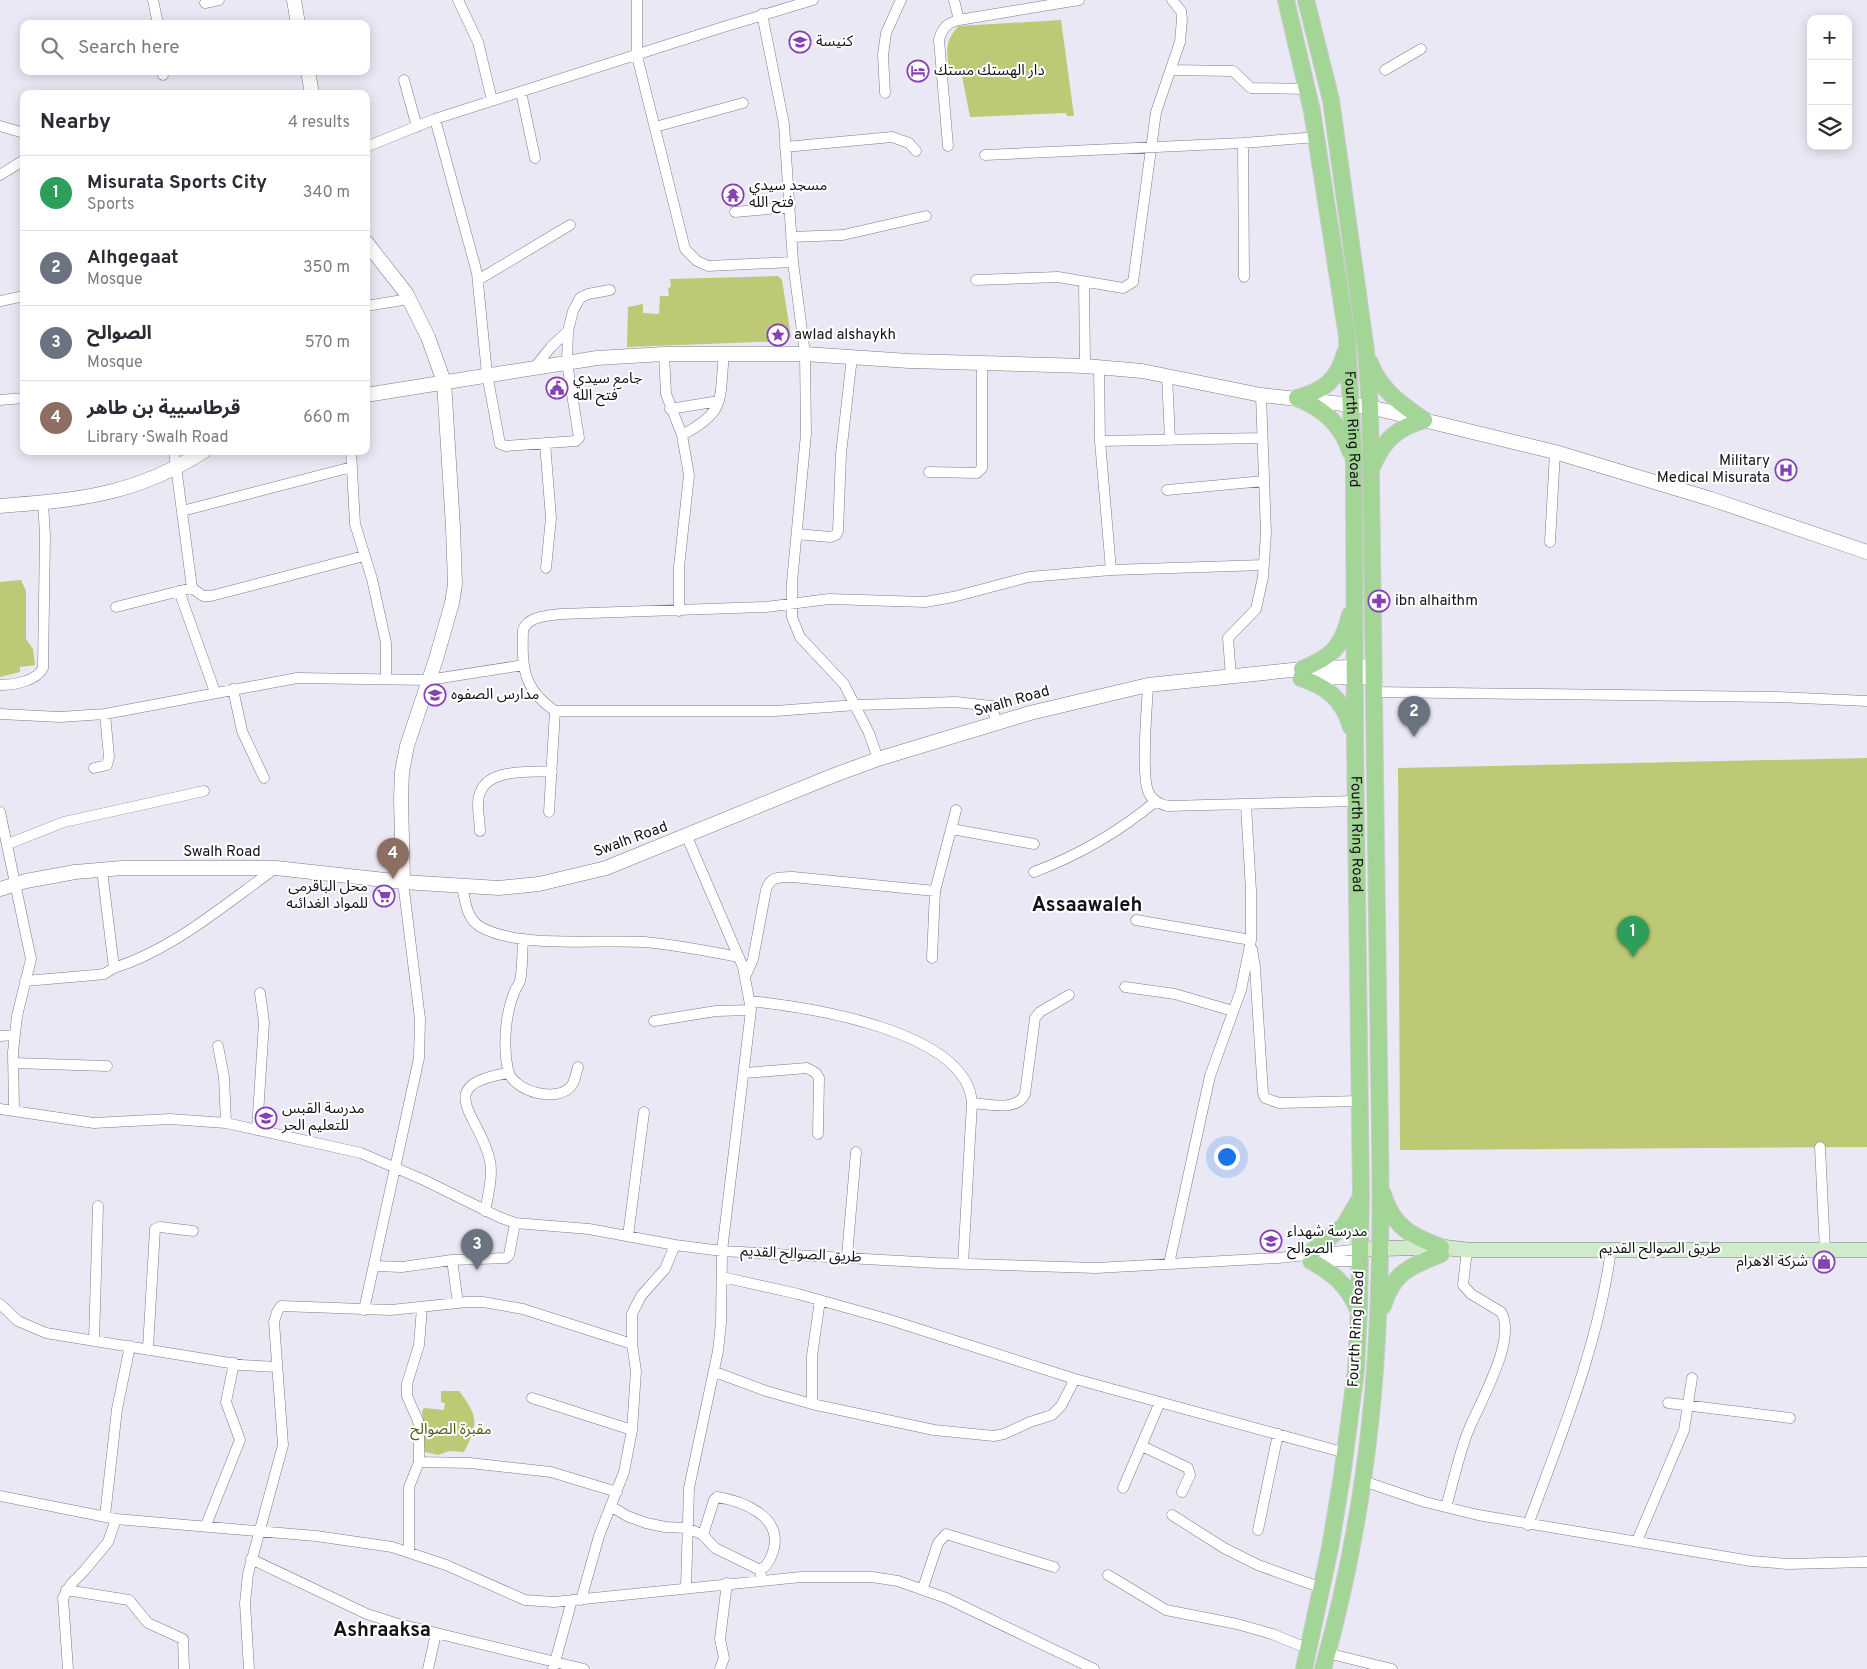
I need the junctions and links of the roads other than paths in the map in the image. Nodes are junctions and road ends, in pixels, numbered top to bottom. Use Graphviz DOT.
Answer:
graph roads {
  1 [pos="153,0"];
  2 [pos="219,0"];
  3 [pos="294,0"];
  4 [pos="458,0"];
  5 [pos="637,0"];
  6 [pos="813,0"];
  7 [pos="901,0"];
  8 [pos="954,0"];
  9 [pos="1079,0"];
  10 [pos="1172,0"];
  11 [pos="1286,0"];
  12 [pos="1306,0"];
  13 [pos="205,3"];
  14 [pos="762,14"];
  15 [pos="157,20"];
  16 [pos="297,20"];
  17 [pos="959,20"];
  18 [pos="1421,49"];
  19 [pos="637,56"];
  20 [pos="1171,70"];
  21 [pos="1385,70"];
  22 [pos="309,75"];
  23 [pos="404,80"];
  24 [pos="311,90"];
  25 [pos="1308,90"];
  26 [pos="521,92"];
  27 [pos="885,93"];
  28 [pos="492,100"];
  29 [pos="743,103"];
  30 [pos="434,119"];
  31 [pos="0,126"];
  32 [pos="417,126"];
  33 [pos="654,127"];
  34 [pos="20,132"];
  35 [pos="1317,137"];
  36 [pos="1243,143"];
  37 [pos="370,145"];
  38 [pos="948,146"];
  39 [pos="785,147"];
  40 [pos="1150,147"];
  41 [pos="916,150"];
  42 [pos="985,154"];
  43 [pos="535,158"];
  44 [pos="20,163"];
  45 [pos="0,176"];
  46 [pos="790,207"];
  47 [pos="735,212"];
  48 [pos="926,216"];
  49 [pos="570,225"];
  50 [pos="791,237"];
  51 [pos="370,247"];
  52 [pos="793,262"];
  53 [pos="1244,277"];
  54 [pos="478,280"];
  55 [pos="976,280"];
  56 [pos="1084,283"];
  57 [pos="610,290"];
  58 [pos="20,297"];
  59 [pos="409,299"];
  60 [pos="0,301"];
  61 [pos="370,305"];
  62 [pos="568,331"];
  63 [pos="1347,336"];
  64 [pos="1366,351"];
  65 [pos="664,354"];
  66 [pos="724,354"];
  67 [pos="805,354"];
  68 [pos="852,357"];
  69 [pos="982,362"];
  70 [pos="567,363"];
  71 [pos="535,367"];
  72 [pos="1092,367"];
  73 [pos="487,374"];
  74 [pos="1167,375"];
  75 [pos="444,382"];
  76 [pos="370,393"];
  77 [pos="1261,395"];
  78 [pos="20,398"];
  79 [pos="1297,398"];
  80 [pos="0,400"];
  81 [pos="719,401"];
  82 [pos="1351,404"];
  83 [pos="1370,407"];
  84 [pos="670,409"];
  85 [pos="1424,420"];
  86 [pos="682,435"];
  87 [pos="1262,438"];
  88 [pos="1170,440"];
  89 [pos="1100,441"];
  90 [pos="545,443"];
  91 [pos="1555,452"];
  92 [pos="175,455"];
  93 [pos="198,455"];
  94 [pos="350,455"];
  95 [pos="1354,464"];
  96 [pos="352,467"];
  97 [pos="177,468"];
  98 [pos="929,472"];
  99 [pos="1371,472"];
  100 [pos="1264,481"];
  101 [pos="1167,490"];
  102 [pos="43,503"];
  103 [pos="0,506"];
  104 [pos="182,511"];
  105 [pos="797,534"];
  106 [pos="1550,542"];
  107 [pos="1867,552"];
  108 [pos="364,556"];
  109 [pos="1264,565"];
  110 [pos="546,568"];
  111 [pos="1111,570"];
  112 [pos="1355,586"];
  113 [pos="192,588"];
  114 [pos="179,591"];
  115 [pos="791,605"];
  116 [pos="116,607"];
  117 [pos="679,611"];
  118 [pos="524,665"];
  119 [pos="1355,672"];
  120 [pos="1301,673"];
  121 [pos="1231,677"];
  122 [pos="386,678"];
  123 [pos="1373,678"];
  124 [pos="428,680"];
  125 [pos="1148,685"];
  126 [pos="0,686"];
  127 [pos="233,689"];
  128 [pos="216,692"];
  129 [pos="1867,701"];
  130 [pos="856,705"];
  131 [pos="555,711"];
  132 [pos="0,714"];
  133 [pos="105,714"];
  134 [pos="997,722"];
  135 [pos="1355,740"];
  136 [pos="878,759"];
  137 [pos="94,768"];
  138 [pos="552,771"];
  139 [pos="264,778"];
  140 [pos="204,791"];
  141 [pos="1156,801"];
  142 [pos="1356,801"];
  143 [pos="1246,805"];
  144 [pos="956,810"];
  145 [pos="0,812"];
  146 [pos="549,812"];
  147 [pos="952,829"];
  148 [pos="480,832"];
  149 [pos="687,837"];
  150 [pos="8,844"];
  151 [pos="1034,844"];
  152 [pos="276,868"];
  153 [pos="102,870"];
  154 [pos="1034,872"];
  155 [pos="403,882"];
  156 [pos="16,884"];
  157 [pos="462,886"];
  158 [pos="0,889"];
  159 [pos="935,891"];
  160 [pos="1136,920"];
  161 [pos="523,939"];
  162 [pos="1251,940"];
  163 [pos="739,957"];
  164 [pos="932,958"];
  165 [pos="114,968"];
  166 [pos="746,975"];
  167 [pos="25,981"];
  168 [pos="1125,987"];
  169 [pos="260,993"];
  170 [pos="1069,995"];
  171 [pos="751,1005"];
  172 [pos="1233,1011"];
  173 [pos="654,1020"];
  174 [pos="15,1035"];
  175 [pos="0,1036"];
  176 [pos="218,1046"];
  177 [pos="13,1063"];
  178 [pos="107,1066"];
  179 [pos="578,1067"];
  180 [pos="508,1073"];
  181 [pos="744,1073"];
  182 [pos="1360,1100"];
  183 [pos="972,1103"];
  184 [pos="0,1109"];
  185 [pos="14,1110"];
  186 [pos="644,1112"];
  187 [pos="226,1123"];
  188 [pos="258,1130"];
  189 [pos="818,1134"];
  190 [pos="1820,1147"];
  191 [pos="856,1152"];
  192 [pos="394,1166"];
  193 [pos="1380,1184"];
  194 [pos="1361,1196"];
  195 [pos="98,1206"];
  196 [pos="485,1211"];
  197 [pos="515,1223"];
  198 [pos="193,1231"];
  199 [pos="628,1236"];
  200 [pos="675,1245"];
  201 [pos="1611,1249"];
  202 [pos="1450,1250"];
  203 [pos="1826,1250"];
  204 [pos="1867,1250"];
  205 [pos="722,1251"];
  206 [pos="1379,1253"];
  207 [pos="1361,1255"];
  208 [pos="847,1256"];
  209 [pos="1310,1257"];
  210 [pos="452,1260"];
  211 [pos="963,1264"];
  212 [pos="1169,1264"];
  213 [pos="374,1266"];
  214 [pos="722,1277"];
  215 [pos="820,1300"];
  216 [pos="458,1303"];
  217 [pos="0,1304"];
  218 [pos="422,1308"];
  219 [pos="364,1310"];
  220 [pos="1359,1310"];
  221 [pos="1378,1320"];
  222 [pos="94,1341"];
  223 [pos="632,1344"];
  224 [pos="130,1346"];
  225 [pos="148,1348"];
  226 [pos="234,1363"];
  227 [pos="277,1367"];
  228 [pos="715,1372"];
  229 [pos="1692,1378"];
  230 [pos="1075,1379"];
  231 [pos="532,1398"];
  232 [pos="1160,1402"];
  233 [pos="1668,1403"];
  234 [pos="812,1404"];
  235 [pos="1689,1407"];
  236 [pos="1790,1418"];
  237 [pos="632,1430"];
  238 [pos="1278,1434"];
  239 [pos="1142,1446"];
  240 [pos="1346,1452"];
  241 [pos="418,1462"];
  242 [pos="1363,1481"];
  243 [pos="1123,1488"];
  244 [pos="617,1492"];
  245 [pos="1182,1492"];
  246 [pos="0,1496"];
  247 [pos="612,1506"];
  248 [pos="1446,1507"];
  249 [pos="1172,1515"];
  250 [pos="104,1516"];
  251 [pos="116,1518"];
  252 [pos="206,1525"];
  253 [pos="1528,1525"];
  254 [pos="687,1528"];
  255 [pos="1258,1530"];
  256 [pos="261,1531"];
  257 [pos="703,1535"];
  258 [pos="1637,1541"];
  259 [pos="409,1551"];
  260 [pos="251,1559"];
  261 [pos="1867,1562"];
  262 [pos="1054,1568"];
  263 [pos="761,1575"];
  264 [pos="1108,1575"];
  265 [pos="726,1583"];
  266 [pos="686,1587"];
  267 [pos="923,1588"];
  268 [pos="1322,1588"];
  269 [pos="66,1590"];
  270 [pos="577,1600"];
  271 [pos="436,1633"];
  272 [pos="1309,1649"];
  273 [pos="1328,1652"];
  274 [pos="554,1665"];
  275 [pos="68,1669"];
  276 [pos="184,1669"];
  277 [pos="249,1669"];
  278 [pos="428,1669"];
  279 [pos="584,1669"];
  280 [pos="720,1669"];
  281 [pos="1094,1669"];
  282 [pos="1304,1669"];
  283 [pos="1323,1669"];
  284 [pos="1392,1669"];
  1 -- 15 [label="street"];
  2 -- 13 [label="street"];
  3 -- 16 [label="street"];
  4 -- 28 [label="street"];
  5 -- 19 [label="street"];
  6 -- 14 [label="street"];
  7 -- 27 [label="street"];
  8 -- 17 [label="street"];
  9 -- 17 [label="street"];
  10 -- 20 [label="street"];
  11 -- 25 [label="main road, Fourth Ring Road"];
  12 -- 64 [label="main road, Fourth Ring Road"];
  14 -- 19 [label="street"];
  14 -- 39 [label="street"];
  17 -- 38 [label="street"];
  18 -- 21 [label="street"];
  19 -- 26 [label="street"];
  19 -- 33 [label="street"];
  20 -- 25 [label="street"];
  20 -- 40 [label="street"];
  22 -- 24 [label="street"];
  23 -- 32 [label="street"];
  25 -- 35 [label="main road, Fourth Ring Road"];
  26 -- 28 [label="street"];
  26 -- 43 [label="street"];
  28 -- 30 [label="street"];
  29 -- 33 [label="street"];
  30 -- 32 [label="street"];
  30 -- 54 [label="street"];
  31 -- 34 [label="street"];
  32 -- 37 [label="street"];
  33 -- 52 [label="street"];
  35 -- 36 [label="street"];
  35 -- 63 [label="main road, Fourth Ring Road"];
  36 -- 40 [label="street"];
  36 -- 53 [label="street"];
  39 -- 41 [label="street"];
  39 -- 46 [label="street"];
  40 -- 42 [label="street"];
  40 -- 56 [label="street"];
  44 -- 45 [label="street"];
  46 -- 47 [label="street"];
  46 -- 50 [label="street"];
  48 -- 50 [label="street"];
  49 -- 54 [label="street"];
  50 -- 52 [label="street"];
  51 -- 59 [label="street"];
  52 -- 67 [label="street"];
  54 -- 73 [label="street"];
  55 -- 56 [label="street"];
  56 -- 72 [label="street"];
  57 -- 62 [label="street"];
  58 -- 60 [label="street"];
  59 -- 61 [label="street"];
  59 -- 75 [label="street"];
  62 -- 70 [label="street"];
  62 -- 71 [label="street"];
  63 -- 79 [label="main road"];
  63 -- 82 [label="main road, Fourth Ring Road"];
  64 -- 83 [label="main road, Fourth Ring Road"];
  64 -- 85 [label="main road"];
  65 -- 66 [label="street"];
  65 -- 70 [label="street"];
  65 -- 84 [label="street"];
  66 -- 67 [label="street"];
  66 -- 81 [label="street"];
  67 -- 68 [label="street"];
  67 -- 105 [label="street"];
  68 -- 69 [label="street"];
  68 -- 105 [label="street"];
  69 -- 72 [label="street"];
  69 -- 98 [label="street"];
  70 -- 71 [label="street"];
  70 -- 90 [label="street"];
  71 -- 73 [label="street"];
  72 -- 74 [label="street"];
  72 -- 89 [label="street"];
  73 -- 75 [label="street"];
  73 -- 90 [label="street"];
  74 -- 77 [label="street"];
  74 -- 88 [label="street"];
  75 -- 76 [label="street"];
  75 -- 124 [label="street"];
  77 -- 79 [label="street"];
  77 -- 87 [label="street"];
  78 -- 80 [label="street"];
  79 -- 82 [label="street"];
  79 -- 95 [label="main road"];
  81 -- 84 [label="street"];
  81 -- 86 [label="street"];
  82 -- 83 [label="street"];
  82 -- 95 [label="main road, Fourth Ring Road"];
  83 -- 85 [label="street"];
  83 -- 99 [label="main road, Fourth Ring Road"];
  84 -- 86 [label="street"];
  85 -- 91 [label="street"];
  85 -- 99 [label="main road"];
  86 -- 117 [label="street"];
  87 -- 88 [label="street"];
  87 -- 100 [label="street"];
  88 -- 89 [label="street"];
  89 -- 111 [label="street"];
  90 -- 110 [label="street"];
  91 -- 106 [label="street"];
  91 -- 107 [label="street"];
  92 -- 97 [label="street"];
  93 -- 97 [label="street"];
  94 -- 96 [label="street"];
  95 -- 112 [label="main road, Fourth Ring Road"];
  96 -- 104 [label="street"];
  96 -- 108 [label="street"];
  97 -- 102 [label="street"];
  97 -- 104 [label="street"];
  99 -- 123 [label="main road, Fourth Ring Road"];
  100 -- 101 [label="street"];
  100 -- 109 [label="street"];
  102 -- 103 [label="street"];
  102 -- 126 [label="street"];
  104 -- 113 [label="street"];
  105 -- 115 [label="street"];
  108 -- 113 [label="street"];
  108 -- 122 [label="street"];
  109 -- 111 [label="street"];
  109 -- 121 [label="street"];
  111 -- 115 [label="street"];
  112 -- 119 [label="main road, Fourth Ring Road"];
  112 -- 120 [label="main road"];
  113 -- 114 [label="street"];
  114 -- 116 [label="street"];
  114 -- 128 [label="street"];
  115 -- 117 [label="street"];
  115 -- 130 [label="street"];
  117 -- 118 [label="street"];
  118 -- 124 [label="street"];
  118 -- 131 [label="street"];
  119 -- 120 [label="street, Swalh Road"];
  119 -- 123 [label="street, Swalh Road"];
  119 -- 135 [label="main road, Fourth Ring Road"];
  120 -- 121 [label="street, Swalh Road"];
  120 -- 135 [label="main road"];
  121 -- 125 [label="street, Swalh Road"];
  122 -- 124 [label="street"];
  122 -- 127 [label="street"];
  123 -- 129 [label="street"];
  123 -- 193 [label="main road, Fourth Ring Road"];
  124 -- 155 [label="street"];
  125 -- 134 [label="street, Swalh Road"];
  125 -- 141 [label="street"];
  127 -- 128 [label="street"];
  127 -- 139 [label="street"];
  128 -- 133 [label="street"];
  130 -- 131 [label="street"];
  130 -- 134 [label="street"];
  130 -- 136 [label="street"];
  131 -- 138 [label="street"];
  132 -- 133 [label="street"];
  133 -- 137 [label="street"];
  134 -- 136 [label="street, Swalh Road"];
  135 -- 142 [label="main road, Fourth Ring Road"];
  136 -- 149 [label="street, Swalh Road"];
  138 -- 146 [label="street"];
  138 -- 148 [label="street"];
  140 -- 150 [label="street"];
  141 -- 143 [label="street"];
  141 -- 154 [label="street"];
  142 -- 143 [label="street"];
  142 -- 182 [label="main road, Fourth Ring Road"];
  143 -- 162 [label="street"];
  144 -- 147 [label="street"];
  145 -- 150 [label="street"];
  147 -- 151 [label="street"];
  147 -- 159 [label="street"];
  149 -- 157 [label="street, Swalh Road"];
  149 -- 163 [label="street, طريق الصوالح القديم"];
  150 -- 156 [label="street"];
  152 -- 153 [label="street, Swalh Road"];
  152 -- 155 [label="street, Swalh Road"];
  152 -- 165 [label="street"];
  153 -- 156 [label="street, Swalh Road"];
  153 -- 165 [label="street"];
  155 -- 157 [label="street, Swalh Road"];
  155 -- 192 [label="street"];
  156 -- 158 [label="street, Swalh Road"];
  156 -- 167 [label="street"];
  157 -- 161 [label="street"];
  159 -- 164 [label="street"];
  159 -- 166 [label="street"];
  160 -- 162 [label="street"];
  161 -- 163 [label="street"];
  161 -- 180 [label="street"];
  162 -- 172 [label="street"];
  162 -- 182 [label="street"];
  163 -- 166 [label="street, طريق الصوالح القديم"];
  165 -- 167 [label="street"];
  166 -- 171 [label="street, طريق الصوالح القديم"];
  167 -- 174 [label="street"];
  168 -- 172 [label="street"];
  169 -- 188 [label="street"];
  170 -- 183 [label="street"];
  171 -- 173 [label="street"];
  171 -- 181 [label="street, طريق الصوالح القديم"];
  171 -- 183 [label="street"];
  172 -- 212 [label="street"];
  174 -- 175 [label="street"];
  174 -- 177 [label="street"];
  176 -- 187 [label="street"];
  177 -- 178 [label="street"];
  177 -- 185 [label="street"];
  179 -- 180 [label="street"];
  180 -- 196 [label="street"];
  181 -- 189 [label="street"];
  181 -- 205 [label="street, طريق الصوالح القديم"];
  182 -- 194 [label="main road, Fourth Ring Road"];
  183 -- 211 [label="street"];
  184 -- 185 [label="street"];
  185 -- 187 [label="street"];
  186 -- 199 [label="street"];
  187 -- 188 [label="street"];
  188 -- 192 [label="street"];
  190 -- 203 [label="street"];
  191 -- 208 [label="street"];
  192 -- 196 [label="street"];
  192 -- 213 [label="street"];
  193 -- 202 [label="main road"];
  193 -- 206 [label="main road, Fourth Ring Road"];
  194 -- 207 [label="main road, Fourth Ring Road"];
  194 -- 209 [label="main road"];
  195 -- 222 [label="street"];
  196 -- 197 [label="street"];
  197 -- 199 [label="street"];
  197 -- 210 [label="street"];
  198 -- 225 [label="street"];
  199 -- 200 [label="street"];
  200 -- 205 [label="street"];
  200 -- 223 [label="street"];
  201 -- 202 [label="main road, طريق الصوالح القديم"];
  201 -- 203 [label="main road, طريق الصوالح القديم"];
  201 -- 253 [label="street"];
  202 -- 206 [label="main road, طريق الصوالح القديم"];
  202 -- 221 [label="main road"];
  202 -- 248 [label="street"];
  203 -- 204 [label="main road, طريق الصوالح القديم"];
  205 -- 208 [label="street, طريق الصوالح القديم"];
  205 -- 214 [label="street"];
  206 -- 207 [label="main road, طريق الصوالح القديم"];
  206 -- 221 [label="main road, Fourth Ring Road"];
  207 -- 209 [label="street, طريق الصوالح القديم"];
  207 -- 220 [label="main road, Fourth Ring Road"];
  208 -- 211 [label="street, طريق الصوالح القديم"];
  209 -- 212 [label="street, طريق الصوالح القديم"];
  209 -- 220 [label="main road"];
  210 -- 213 [label="street"];
  210 -- 216 [label="street"];
  211 -- 212 [label="street, طريق الصوالح القديم"];
  213 -- 219 [label="street"];
  214 -- 215 [label="street"];
  214 -- 228 [label="street"];
  215 -- 230 [label="street"];
  215 -- 234 [label="street"];
  216 -- 218 [label="street"];
  216 -- 223 [label="street"];
  217 -- 222 [label="street"];
  218 -- 219 [label="street"];
  218 -- 241 [label="street"];
  219 -- 227 [label="street"];
  220 -- 240 [label="main road, Fourth Ring Road"];
  221 -- 242 [label="main road, Fourth Ring Road"];
  222 -- 224 [label="street"];
  223 -- 237 [label="street"];
  224 -- 225 [label="street"];
  224 -- 250 [label="street"];
  225 -- 226 [label="street"];
  226 -- 227 [label="street"];
  226 -- 252 [label="street"];
  227 -- 256 [label="street"];
  228 -- 234 [label="street"];
  228 -- 254 [label="street"];
  229 -- 235 [label="street"];
  230 -- 232 [label="street"];
  230 -- 234 [label="street"];
  231 -- 237 [label="street"];
  232 -- 238 [label="street"];
  232 -- 239 [label="street"];
  233 -- 235 [label="street"];
  235 -- 236 [label="street"];
  235 -- 258 [label="street"];
  237 -- 244 [label="street"];
  238 -- 240 [label="street"];
  238 -- 255 [label="street"];
  239 -- 243 [label="street"];
  239 -- 245 [label="street"];
  240 -- 268 [label="main road, Fourth Ring Road"];
  241 -- 244 [label="street"];
  241 -- 259 [label="street"];
  242 -- 248 [label="street"];
  242 -- 273 [label="main road, Fourth Ring Road"];
  244 -- 247 [label="street"];
  246 -- 250 [label="street"];
  247 -- 254 [label="street"];
  247 -- 270 [label="street"];
  248 -- 253 [label="street"];
  249 -- 268 [label="street"];
  250 -- 251 [label="street"];
  251 -- 252 [label="street"];
  251 -- 269 [label="street"];
  252 -- 256 [label="street"];
  253 -- 258 [label="street"];
  254 -- 257 [label="street"];
  254 -- 266 [label="street"];
  256 -- 259 [label="street"];
  256 -- 260 [label="street"];
  257 -- 263 [label="street"];
  257 -- 263 [label="street"];
  258 -- 261 [label="street"];
  259 -- 270 [label="street"];
  260 -- 271 [label="street"];
  260 -- 277 [label="street"];
  262 -- 267 [label="street"];
  263 -- 265 [label="street"];
  263 -- 267 [label="street"];
  264 -- 272 [label="street"];
  265 -- 266 [label="street"];
  265 -- 280 [label="street"];
  266 -- 270 [label="street"];
  267 -- 281 [label="street"];
  268 -- 272 [label="main road, Fourth Ring Road"];
  269 -- 275 [label="street"];
  269 -- 276 [label="street"];
  270 -- 274 [label="street"];
  271 -- 274 [label="street"];
  271 -- 278 [label="street"];
  272 -- 282 [label="main road, Fourth Ring Road"];
  273 -- 283 [label="main road, Fourth Ring Road"];
  273 -- 284 [label="street"];
  274 -- 279 [label="street"];
}
